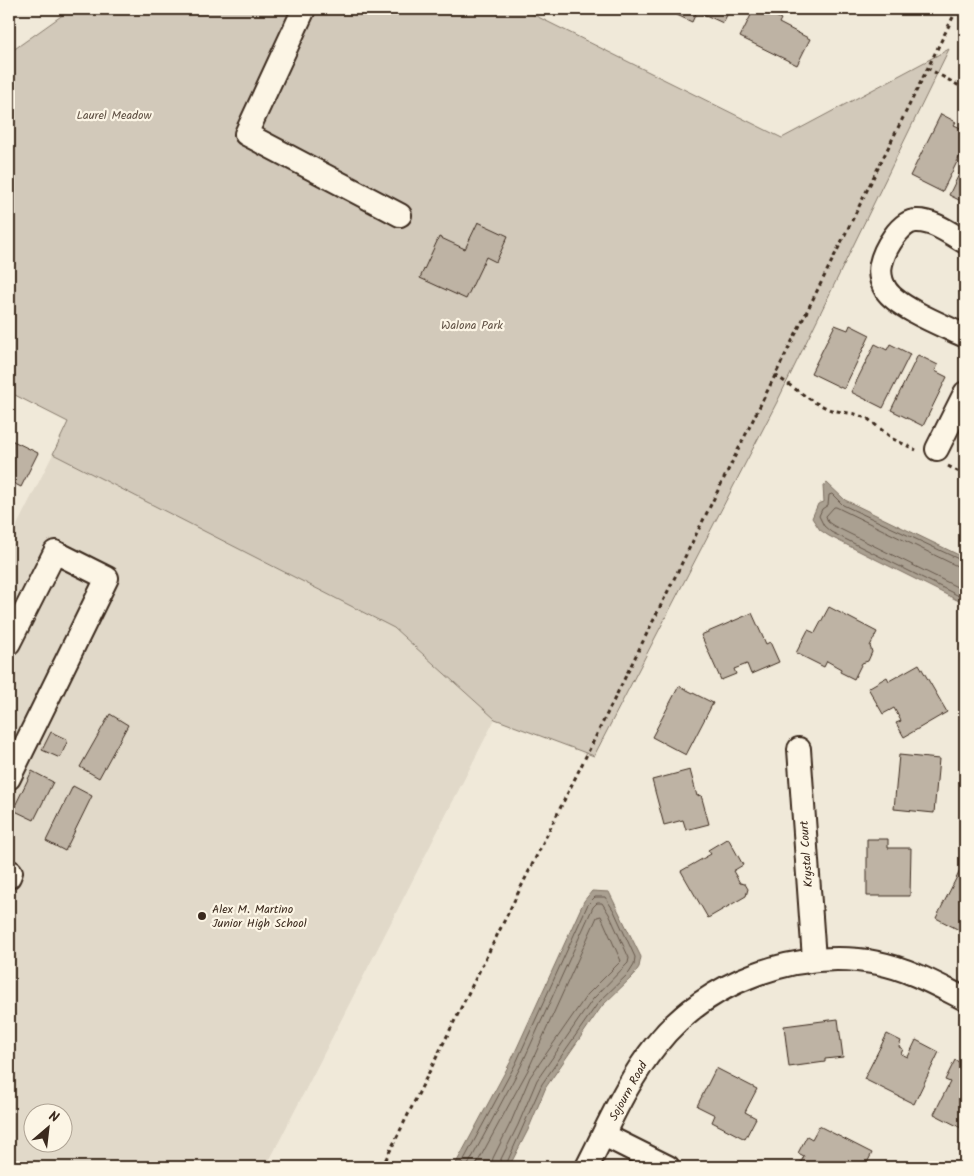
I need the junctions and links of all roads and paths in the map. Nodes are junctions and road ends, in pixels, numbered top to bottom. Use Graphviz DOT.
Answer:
graph roads {
  1 [pos="304,9"];
  2 [pos="956,9"];
  3 [pos="927,68"];
  4 [pos="965,89"];
  5 [pos="400,215"];
  6 [pos="965,242"];
  7 [pos="965,336"];
  8 [pos="775,375"];
  9 [pos="965,394"];
  10 [pos="932,454"];
  11 [pos="965,475"];
  12 [pos="9,643"];
  13 [pos="799,749"];
  14 [pos="9,778"];
  15 [pos="814,960"];
  16 [pos="965,999"];
  17 [pos="604,1135"];
  18 [pos="382,1167"];
  19 [pos="588,1167"];
  20 [pos="668,1167"];
  1 -- 5 [label="street"];
  2 -- 3 [label="path"];
  3 -- 4 [label="path"];
  3 -- 8 [label="path"];
  6 -- 7 [label="street"];
  8 -- 10 [label="path"];
  8 -- 18 [label="path"];
  9 -- 10 [label="street"];
  10 -- 11 [label="path"];
  12 -- 14 [label="street"];
  13 -- 15 [label="street, Krystal Court"];
  15 -- 16 [label="street, Sojourn Road"];
  15 -- 17 [label="street, Sojourn Road"];
  17 -- 19 [label="street, Sojourn Road"];
  17 -- 20 [label="street"];
}
